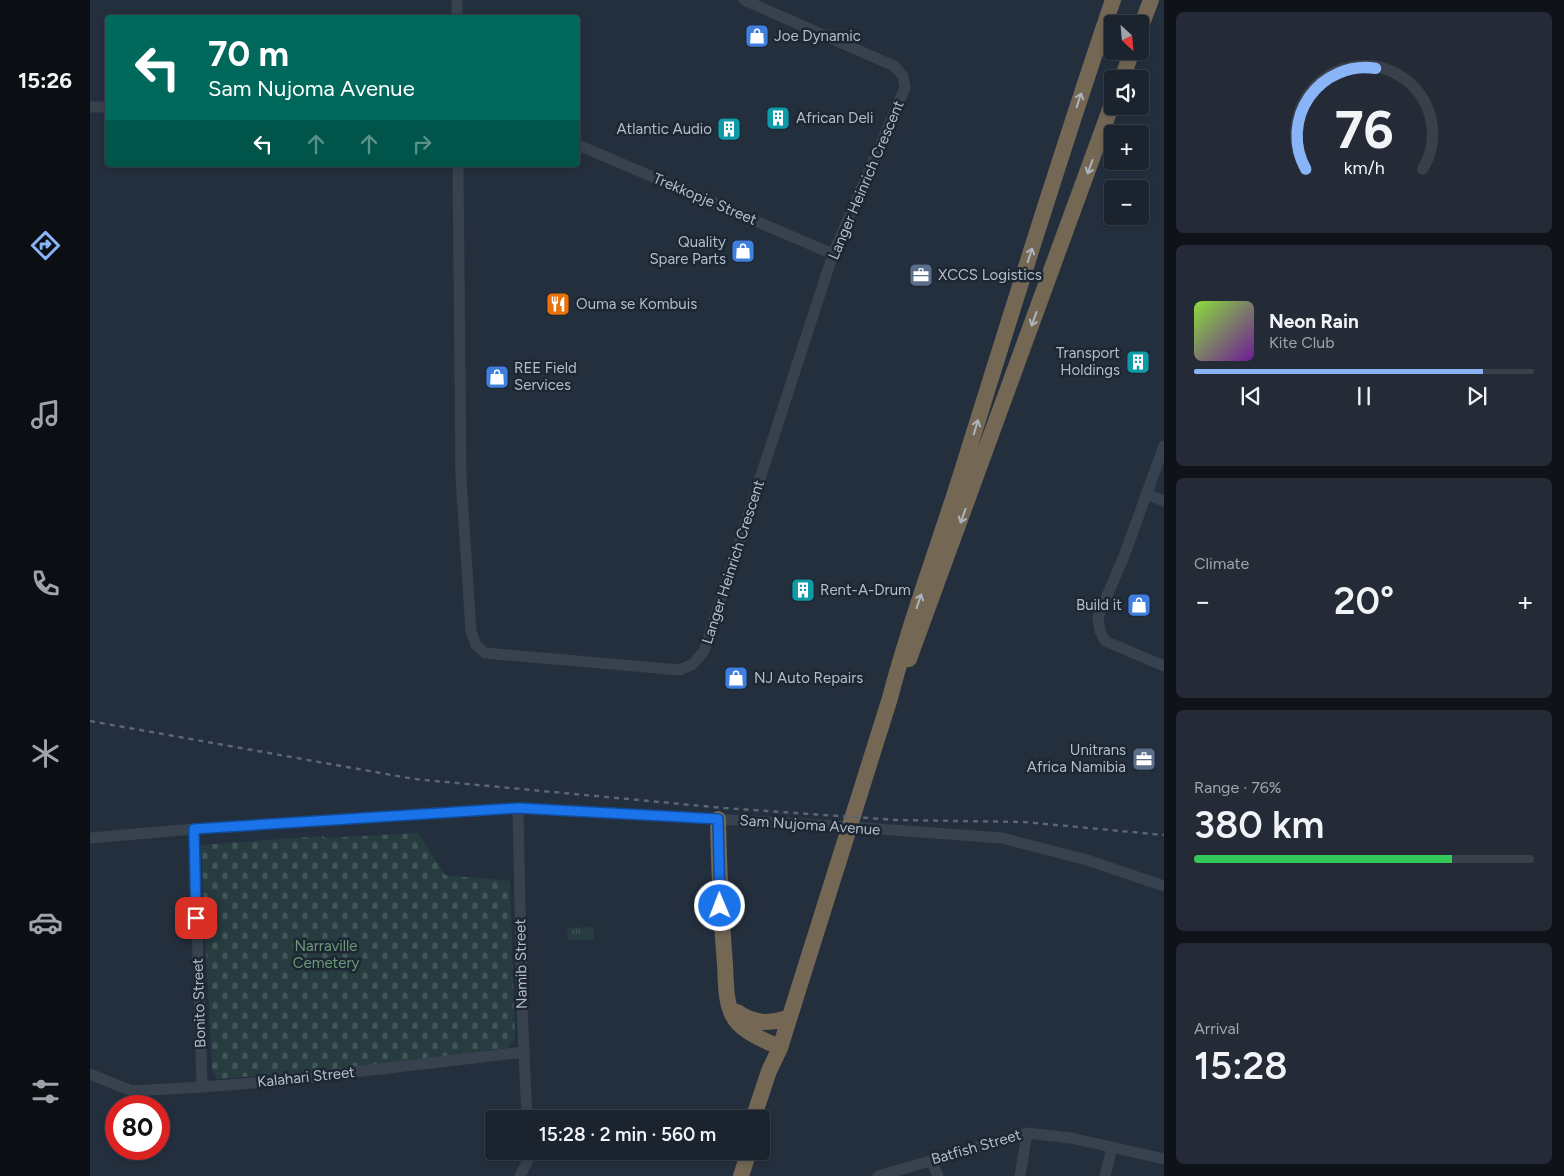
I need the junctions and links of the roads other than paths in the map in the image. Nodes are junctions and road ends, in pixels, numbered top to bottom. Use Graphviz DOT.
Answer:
graph roads {
  1 [pos="457,0"];
  2 [pos="744,0"];
  3 [pos="1114,0"];
  4 [pos="1151,0"];
  5 [pos="457,15"];
  6 [pos="1145,15"];
  7 [pos="90,107"];
  8 [pos="105,107"];
  9 [pos="1108,115"];
  10 [pos="580,146"];
  11 [pos="458,167"];
  12 [pos="833,254"];
  13 [pos="1164,446"];
  14 [pos="1146,494"];
  15 [pos="1164,501"];
  16 [pos="1164,666"];
  17 [pos="890,698"];
  18 [pos="518,808"];
  19 [pos="718,819"];
  20 [pos="194,829"];
  21 [pos="90,838"];
  22 [pos="1164,886"];
  23 [pos="730,1005"];
  24 [pos="788,1018"];
  25 [pos="780,1048"];
  26 [pos="524,1052"];
  27 [pos="90,1074"];
  28 [pos="202,1088"];
  29 [pos="527,1110"];
  30 [pos="756,1110"];
  31 [pos="763,1110"];
  32 [pos="1027,1133"];
  33 [pos="1112,1147"];
  34 [pos="1164,1159"];
  35 [pos="528,1160"];
  36 [pos="740,1160"];
  37 [pos="746,1160"];
  38 [pos="931,1160"];
  39 [pos="520,1176"];
  40 [pos="735,1176"];
  41 [pos="741,1176"];
  42 [pos="878,1176"];
  43 [pos="938,1176"];
  44 [pos="1020,1176"];
  45 [pos="1105,1176"];
  1 -- 5 [label="street"];
  2 -- 12 [label="street, Langer Heinrich Crescent"];
  17 -- 3 [label="highway, one-way"];
  4 -- 6 [label="highway"];
  7 -- 8 [label="street"];
  9 -- 17 [label="highway, one-way"];
  10 -- 12 [label="street, Trekkopje Street"];
  11 -- 12 [label="street, Langer Heinrich Crescent"];
  13 -- 14 [label="street"];
  14 -- 15 [label="street"];
  14 -- 16 [label="street"];
  17 -- 24 [label="highway"];
  18 -- 19 [label="street, Sam Nujoma Avenue"];
  18 -- 20 [label="street, Sam Nujoma Avenue"];
  18 -- 26 [label="street, Namib Street"];
  19 -- 22 [label="street, Sam Nujoma Avenue"];
  19 -- 23 [label="highway"];
  20 -- 21 [label="street, Sam Nujoma Avenue"];
  20 -- 28 [label="street, Bonito Street"];
  23 -- 24 [label="highway"];
  23 -- 25 [label="highway"];
  24 -- 25 [label="highway"];
  25 -- 30 [label="highway"];
  25 -- 31 [label="highway"];
  26 -- 28 [label="street, Kalahari Street"];
  26 -- 29 [label="street, Namib Street"];
  27 -- 28 [label="street, Kalahari Street"];
  32 -- 33 [label="street, Batfish Street"];
  32 -- 38 [label="street, Batfish Street"];
  32 -- 44 [label="street"];
  33 -- 34 [label="street, Batfish Street"];
  33 -- 45 [label="street"];
  35 -- 39 [label="street"];
  36 -- 40 [label="highway"];
  37 -- 41 [label="highway"];
  38 -- 42 [label="street, Batfish Street"];
  38 -- 43 [label="street"];
}
